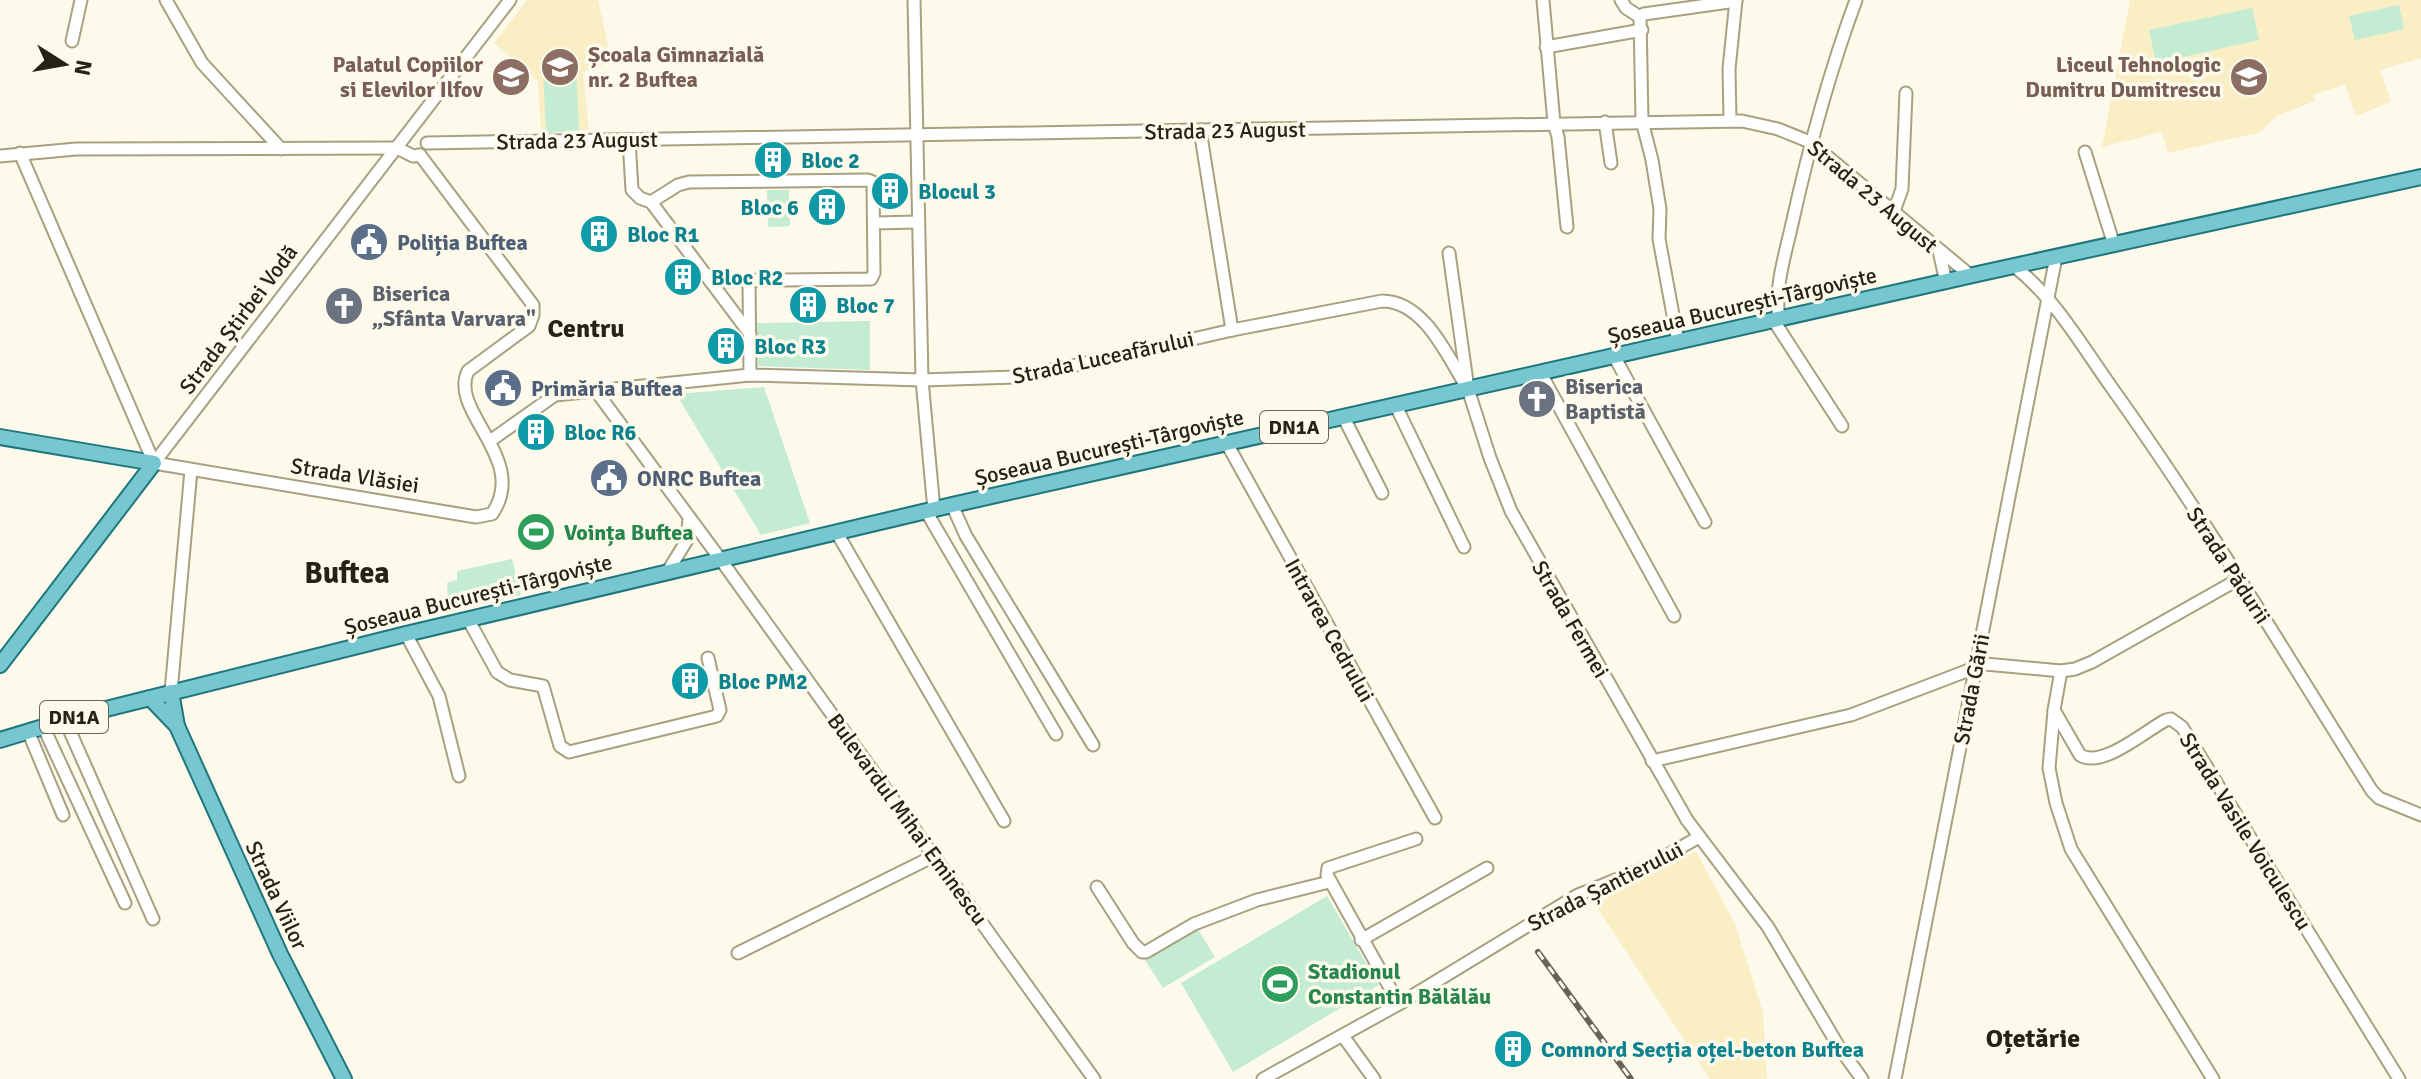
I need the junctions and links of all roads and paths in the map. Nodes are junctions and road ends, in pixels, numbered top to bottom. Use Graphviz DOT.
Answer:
graph roads {
  1 [pos="81,0"];
  2 [pos="166,0"];
  3 [pos="510,0"];
  4 [pos="914,0"];
  5 [pos="1543,0"];
  6 [pos="1621,0"];
  7 [pos="1736,0"];
  8 [pos="1856,0"];
  9 [pos="1640,17"];
  10 [pos="1642,30"];
  11 [pos="72,41"];
  12 [pos="1546,47"];
  13 [pos="1906,93"];
  14 [pos="1730,120"];
  15 [pos="1642,121"];
  16 [pos="1605,122"];
  17 [pos="1554,123"];
  18 [pos="413,126"];
  19 [pos="1200,130"];
  20 [pos="915,135"];
  21 [pos="629,140"];
  22 [pos="1810,142"];
  23 [pos="427,143"];
  24 [pos="397,148"];
  25 [pos="281,149"];
  26 [pos="1,152"];
  27 [pos="2085,152"];
  28 [pos="20,153"];
  29 [pos="420,155"];
  30 [pos="1611,163"];
  31 [pos="2421,177"];
  32 [pos="651,202"];
  33 [pos="1894,211"];
  34 [pos="917,222"];
  35 [pos="874,223"];
  36 [pos="1567,227"];
  37 [pos="2114,245"];
  38 [pos="1939,250"];
  39 [pos="1449,253"];
  40 [pos="2056,257"];
  41 [pos="2014,266"];
  42 [pos="1971,276"];
  43 [pos="710,281"];
  44 [pos="749,281"];
  45 [pos="1946,282"];
  46 [pos="2048,298"];
  47 [pos="1776,321"];
  48 [pos="1232,330"];
  49 [pos="750,334"];
  50 [pos="1678,342"];
  51 [pos="1614,356"];
  52 [pos="1540,372"];
  53 [pos="750,375"];
  54 [pos="922,380"];
  55 [pos="1468,389"];
  56 [pos="596,391"];
  57 [pos="1395,404"];
  58 [pos="1343,416"];
  59 [pos="1842,426"];
  60 [pos="0,437"];
  61 [pos="490,441"];
  62 [pos="1226,442"];
  63 [pos="154,463"];
  64 [pos="191,470"];
  65 [pos="1382,493"];
  66 [pos="952,505"];
  67 [pos="930,511"];
  68 [pos="689,519"];
  69 [pos="1705,522"];
  70 [pos="837,533"];
  71 [pos="1464,547"];
  72 [pos="721,560"];
  73 [pos="668,571"];
  74 [pos="2239,579"];
  75 [pos="1674,616"];
  76 [pos="468,619"];
  77 [pos="406,634"];
  78 [pos="708,658"];
  79 [pos="0,665"];
  80 [pos="1975,667"];
  81 [pos="2061,671"];
  82 [pos="171,692"];
  83 [pos="150,698"];
  84 [pos="2054,710"];
  85 [pos="65,720"];
  86 [pos="177,726"];
  87 [pos="36,729"];
  88 [pos="1056,734"];
  89 [pos="0,740"];
  90 [pos="1093,745"];
  91 [pos="1652,761"];
  92 [pos="459,776"];
  93 [pos="63,815"];
  94 [pos="2421,815"];
  95 [pos="1435,818"];
  96 [pos="1004,821"];
  97 [pos="1699,837"];
  98 [pos="1416,839"];
  99 [pos="934,856"];
  100 [pos="1487,868"];
  101 [pos="1329,882"];
  102 [pos="1097,887"];
  103 [pos="125,903"];
  104 [pos="153,919"];
  105 [pos="1361,940"];
  106 [pos="738,953"];
  107 [pos="1399,1004"];
  108 [pos="1343,1036"];
  109 [pos="344,1079"];
  110 [pos="1094,1079"];
  111 [pos="1263,1079"];
  112 [pos="1374,1079"];
  113 [pos="1862,1079"];
  114 [pos="1895,1079"];
  115 [pos="2213,1079"];
  116 [pos="2399,1079"];
  1 -- 11 [label="street"];
  2 -- 25 [label="street"];
  3 -- 18 [label="street, Strada Știrbei Vodă"];
  4 -- 20 [label="street"];
  5 -- 12 [label="street"];
  6 -- 9 [label="street"];
  7 -- 9 [label="street"];
  7 -- 14 [label="street"];
  8 -- 22 [label="street"];
  9 -- 10 [label="street"];
  10 -- 12 [label="street"];
  10 -- 15 [label="street"];
  12 -- 17 [label="street"];
  13 -- 33 [label="street"];
  14 -- 15 [label="street, Strada 23 August"];
  14 -- 22 [label="street, Strada 23 August"];
  15 -- 16 [label="street, Strada 23 August"];
  15 -- 50 [label="street"];
  16 -- 17 [label="street, Strada 23 August"];
  16 -- 30 [label="street"];
  17 -- 19 [label="street, Strada 23 August"];
  17 -- 36 [label="street"];
  18 -- 23 [label="street"];
  18 -- 24 [label="street, Strada Știrbei Vodă"];
  19 -- 20 [label="street, Strada 23 August"];
  19 -- 48 [label="street"];
  20 -- 21 [label="street, Strada 23 August"];
  20 -- 34 [label="street"];
  21 -- 23 [label="street, Strada 23 August"];
  21 -- 32 [label="street"];
  22 -- 33 [label="street, Strada 23 August"];
  22 -- 47 [label="street"];
  23 -- 29 [label="street"];
  24 -- 25 [label="street"];
  24 -- 29 [label="street"];
  24 -- 63 [label="street, Strada Știrbei Vodă"];
  25 -- 28 [label="street"];
  26 -- 28 [label="street"];
  27 -- 37 [label="street"];
  28 -- 63 [label="street"];
  29 -- 61 [label="street, Strada Vlăsiei"];
  31 -- 37 [label="main road, Șoseaua București-Târgoviște / DN1A"];
  32 -- 35 [label="street"];
  32 -- 43 [label="street"];
  33 -- 38 [label="street, Strada 23 August"];
  34 -- 35 [label="street"];
  34 -- 54 [label="street"];
  35 -- 44 [label="street"];
  37 -- 40 [label="main road, Șoseaua București-Târgoviște / DN1A"];
  38 -- 42 [label="street, Strada 23 August"];
  38 -- 45 [label="street"];
  39 -- 55 [label="street"];
  40 -- 41 [label="main road, Șoseaua București-Târgoviște / DN1A"];
  40 -- 46 [label="street, Strada Gării"];
  41 -- 42 [label="main road, Șoseaua București-Târgoviște / DN1A"];
  41 -- 46 [label="street, Strada Pădurii"];
  42 -- 45 [label="main road, Șoseaua București-Târgoviște / DN1A"];
  43 -- 44 [label="street"];
  43 -- 49 [label="street"];
  44 -- 49 [label="street"];
  45 -- 47 [label="main road, Șoseaua București-Târgoviște / DN1A"];
  46 -- 74 [label="street, Strada Pădurii"];
  46 -- 80 [label="street, Strada Gării"];
  47 -- 50 [label="main road, Șoseaua București-Târgoviște / DN1A"];
  47 -- 59 [label="street"];
  48 -- 54 [label="street, Strada Luceafărului"];
  48 -- 55 [label="street, Strada Luceafărului"];
  49 -- 53 [label="street"];
  50 -- 51 [label="main road, Șoseaua București-Târgoviște / DN1A"];
  51 -- 52 [label="main road, Șoseaua București-Târgoviște / DN1A"];
  51 -- 69 [label="street"];
  52 -- 55 [label="main road, Șoseaua București-Târgoviște / DN1A"];
  52 -- 75 [label="street"];
  53 -- 54 [label="street, Strada Luceafărului"];
  53 -- 56 [label="street, Strada Luceafărului"];
  54 -- 67 [label="street"];
  55 -- 57 [label="main road, Șoseaua București-Târgoviște / DN1A"];
  55 -- 91 [label="street, Strada Fermei"];
  56 -- 61 [label="street, Strada Luceafărului"];
  56 -- 68 [label="street, Bulevardul Mihai Eminescu"];
  57 -- 58 [label="main road, Șoseaua București-Târgoviște / DN1A"];
  57 -- 71 [label="street"];
  58 -- 62 [label="main road, Șoseaua București-Târgoviște / DN1A"];
  58 -- 65 [label="street"];
  60 -- 63 [label="main road, Strada Vlăsiei"];
  61 -- 64 [label="street, Strada Vlăsiei"];
  62 -- 66 [label="main road, Șoseaua București-Târgoviște / DN1A"];
  62 -- 95 [label="street, Intrarea Cedrului"];
  63 -- 64 [label="street, Strada Vlăsiei"];
  63 -- 79 [label="main road, Strada Știrbei Vodă"];
  64 -- 82 [label="street, Strada Viilor"];
  66 -- 67 [label="main road, Șoseaua București-Târgoviște / DN1A"];
  66 -- 90 [label="street"];
  67 -- 70 [label="main road, Șoseaua București-Târgoviște / DN1A"];
  67 -- 88 [label="street"];
  68 -- 72 [label="street, Bulevardul Mihai Eminescu"];
  68 -- 73 [label="street"];
  70 -- 72 [label="main road, Șoseaua București-Târgoviște / DN1A"];
  70 -- 96 [label="street"];
  72 -- 73 [label="main road, Șoseaua București-Târgoviște / DN1A"];
  72 -- 99 [label="street, Bulevardul Mihai Eminescu"];
  73 -- 76 [label="main road, Șoseaua București-Târgoviște / DN1A"];
  74 -- 81 [label="street"];
  74 -- 94 [label="street, Strada Pădurii"];
  76 -- 77 [label="main road, Șoseaua București-Târgoviște / DN1A"];
  76 -- 78 [label="street"];
  77 -- 82 [label="main road, Șoseaua București-Târgoviște / DN1A"];
  77 -- 92 [label="street"];
  80 -- 81 [label="street"];
  80 -- 91 [label="street"];
  80 -- 114 [label="street, Strada Gării"];
  81 -- 84 [label="street"];
  82 -- 83 [label="main road, Șoseaua București-Târgoviște / DN1A"];
  82 -- 86 [label="main road, Strada Viilor"];
  83 -- 85 [label="main road, Șoseaua București-Târgoviște / DN1A"];
  83 -- 86 [label="main road, Strada Viilor"];
  84 -- 115 [label="street"];
  84 -- 116 [label="street, Strada Vasile Voiculescu"];
  85 -- 87 [label="main road, Șoseaua București-Târgoviște / DN1A"];
  85 -- 104 [label="street"];
  86 -- 109 [label="main road, Strada Viilor"];
  87 -- 89 [label="main road, Șoseaua București-Târgoviște / DN1A"];
  87 -- 93 [label="street"];
  87 -- 103 [label="street"];
  91 -- 97 [label="street, Strada Fermei"];
  97 -- 107 [label="street, Strada Șantierului"];
  97 -- 113 [label="street, Strada Fermei"];
  98 -- 101 [label="street"];
  99 -- 106 [label="street"];
  99 -- 110 [label="street, Bulevardul Mihai Eminescu"];
  100 -- 105 [label="street"];
  101 -- 102 [label="street"];
  101 -- 105 [label="street"];
  105 -- 107 [label="street"];
  107 -- 108 [label="street, Strada Șantierului"];
  108 -- 111 [label="street, Strada Șantierului"];
  108 -- 112 [label="street"];
}
